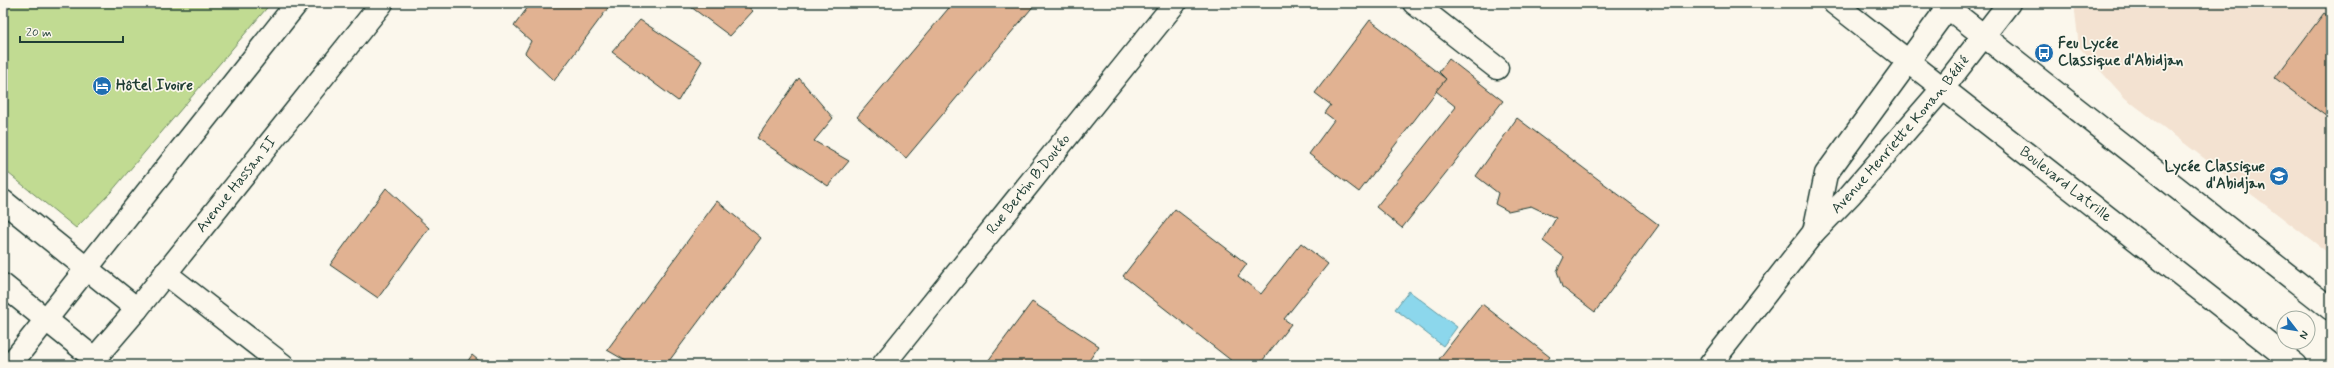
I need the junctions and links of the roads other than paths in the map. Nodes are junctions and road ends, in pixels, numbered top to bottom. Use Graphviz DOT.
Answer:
graph roads {
  1 [pos="297,3"];
  2 [pos="382,3"];
  3 [pos="1175,3"];
  4 [pos="1414,3"];
  5 [pos="1834,3"];
  6 [pos="2009,3"];
  7 [pos="1947,4"];
  8 [pos="1984,36"];
  9 [pos="1908,60"];
  10 [pos="1497,68"];
  11 [pos="1942,88"];
  12 [pos="3,202"];
  13 [pos="1814,232"];
  14 [pos="86,268"];
  15 [pos="165,273"];
  16 [pos="3,284"];
  17 [pos="137,309"];
  18 [pos="2331,309"];
  19 [pos="46,319"];
  20 [pos="92,362"];
  21 [pos="10,365"];
  22 [pos="283,365"];
  23 [pos="882,365"];
  24 [pos="1710,365"];
  25 [pos="2296,365"];
  1 -- 14 [label="street"];
  2 -- 15 [label="street, Avenue Hassan II"];
  3 -- 23 [label="street, Rue Bertin B.Doutéo"];
  4 -- 10 [label="street"];
  5 -- 9 [label="street, Boulevard Latrille"];
  6 -- 8 [label="street, Avenue Henriette Konan Bédié"];
  7 -- 8 [label="street"];
  7 -- 9 [label="street, Avenue Henriette Konan Bédié"];
  8 -- 11 [label="street, Avenue Henriette Konan Bédié"];
  8 -- 18 [label="street"];
  9 -- 11 [label="street, Boulevard Latrille"];
  9 -- 13 [label="street, Avenue Henriette Konan Bédié"];
  11 -- 13 [label="street, Avenue Henriette Konan Bédié"];
  11 -- 25 [label="street, Boulevard Latrille"];
  12 -- 14 [label="street"];
  13 -- 24 [label="street, Avenue Henriette Konan Bédié"];
  14 -- 17 [label="street"];
  14 -- 19 [label="street"];
  15 -- 17 [label="street, Avenue Hassan II"];
  15 -- 22 [label="street"];
  16 -- 19 [label="street"];
  17 -- 20 [label="street, Avenue Hassan II"];
  19 -- 20 [label="street"];
  19 -- 21 [label="street"];
}
